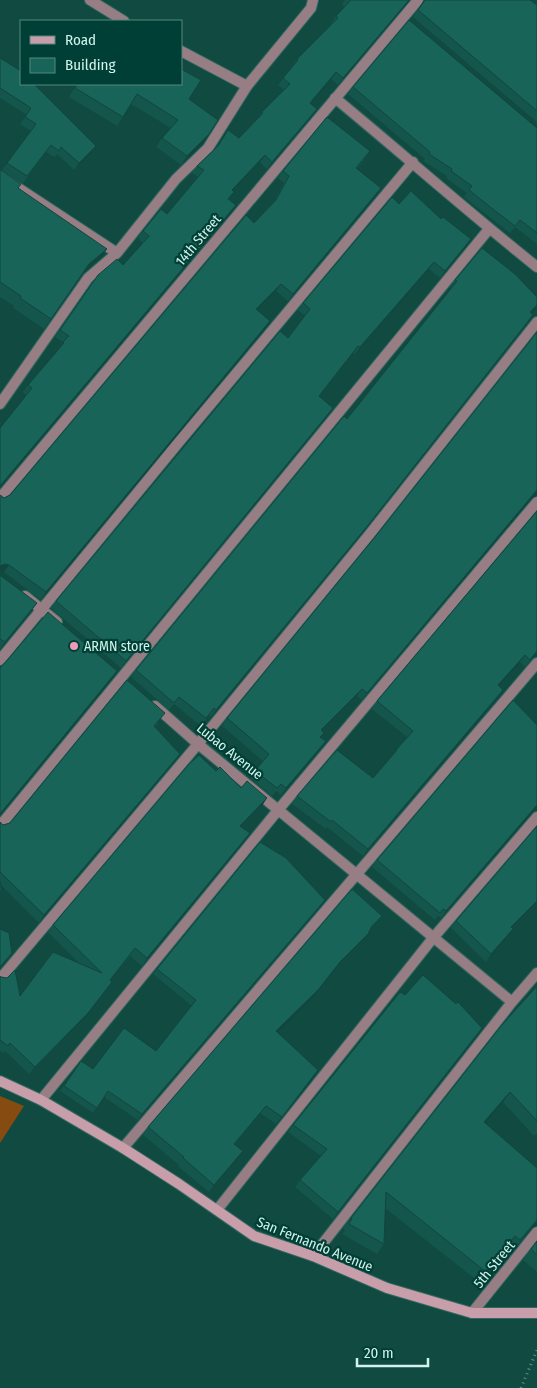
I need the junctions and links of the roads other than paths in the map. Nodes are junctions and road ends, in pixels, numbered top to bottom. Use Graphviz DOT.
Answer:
graph roads {
  1 [pos="90,0"];
  2 [pos="313,0"];
  3 [pos="418,0"];
  4 [pos="122,20"];
  5 [pos="182,52"];
  6 [pos="247,86"];
  7 [pos="335,98"];
  8 [pos="413,162"];
  9 [pos="0,176"];
  10 [pos="489,229"];
  11 [pos="117,253"];
  12 [pos="537,267"];
  13 [pos="537,322"];
  14 [pos="0,404"];
  15 [pos="1,494"];
  16 [pos="537,502"];
  17 [pos="14,588"];
  18 [pos="42,609"];
  19 [pos="64,628"];
  20 [pos="0,660"];
  21 [pos="537,663"];
  22 [pos="150,701"];
  23 [pos="198,744"];
  24 [pos="279,809"];
  25 [pos="537,817"];
  26 [pos="0,826"];
  27 [pos="357,873"];
  28 [pos="433,938"];
  29 [pos="537,973"];
  30 [pos="0,979"];
  31 [pos="512,1002"];
  32 [pos="0,1081"];
  33 [pos="41,1100"];
  34 [pos="123,1148"];
  35 [pos="217,1210"];
  36 [pos="537,1232"];
  37 [pos="313,1256"];
  38 [pos="472,1312"];
  39 [pos="537,1313"];
  1 -- 4 [label="street"];
  2 -- 6 [label="street"];
  3 -- 7 [label="street, 14th Street"];
  5 -- 6 [label="street"];
  6 -- 11 [label="street"];
  7 -- 8 [label="street"];
  7 -- 15 [label="street, 14th Street"];
  8 -- 10 [label="street"];
  8 -- 18 [label="street"];
  9 -- 11 [label="street"];
  10 -- 12 [label="street"];
  10 -- 26 [label="street"];
  11 -- 14 [label="street"];
  13 -- 23 [label="street"];
  16 -- 24 [label="street"];
  17 -- 18 [label="street"];
  18 -- 19 [label="street"];
  18 -- 20 [label="street"];
  21 -- 27 [label="street"];
  22 -- 23 [label="street, Lubao Avenue"];
  23 -- 24 [label="street, Lubao Avenue"];
  23 -- 30 [label="street"];
  24 -- 27 [label="street, Lubao Avenue"];
  24 -- 33 [label="street"];
  25 -- 28 [label="street"];
  27 -- 28 [label="street, Lubao Avenue"];
  27 -- 34 [label="street"];
  28 -- 31 [label="street, Lubao Avenue"];
  28 -- 35 [label="street"];
  29 -- 31 [label="street"];
  31 -- 37 [label="street"];
  32 -- 33 [label="main road, San Fernando Avenue"];
  33 -- 34 [label="main road, San Fernando Avenue"];
  34 -- 35 [label="main road, San Fernando Avenue"];
  35 -- 37 [label="main road, San Fernando Avenue"];
  36 -- 38 [label="street, 5th Street"];
  37 -- 38 [label="main road, San Fernando Avenue"];
  38 -- 39 [label="main road, San Fernando Avenue"];
}
